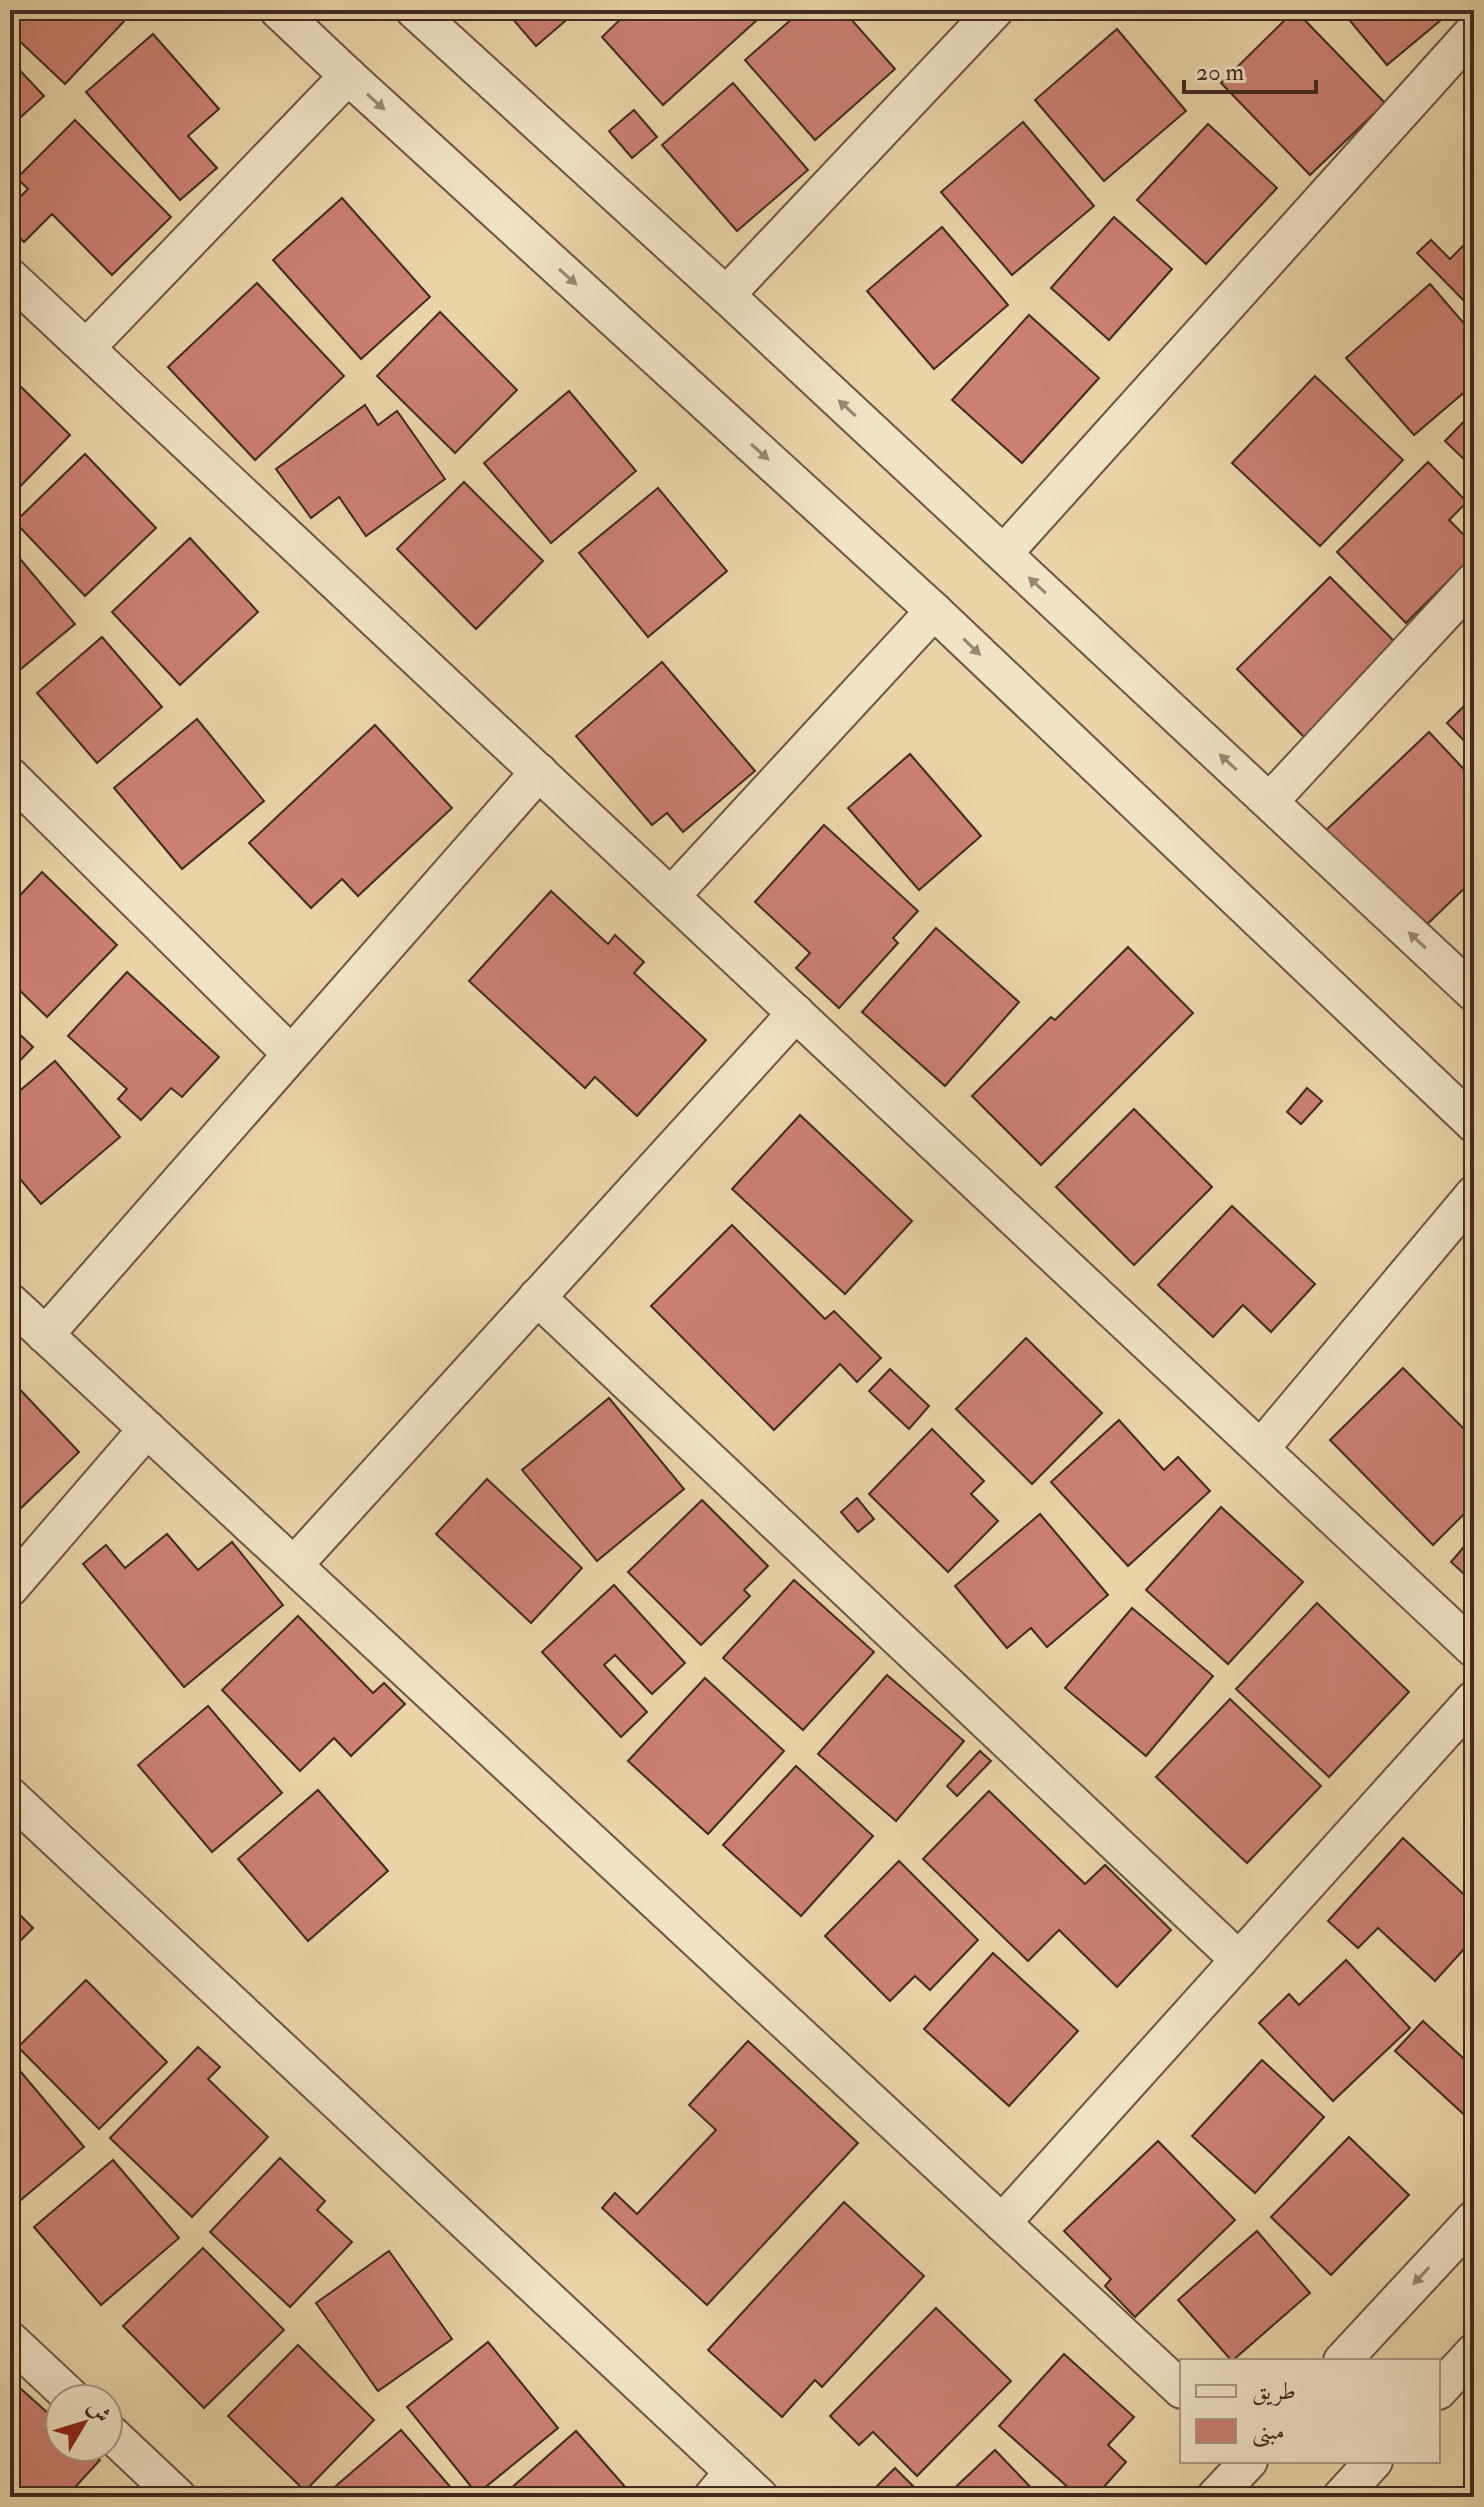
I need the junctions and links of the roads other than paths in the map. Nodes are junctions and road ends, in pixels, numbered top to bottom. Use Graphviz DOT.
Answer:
graph roads {
  1 [pos="278,10"];
  2 [pos="414,10"];
  3 [pos="983,14"];
  4 [pos="1468,50"];
  5 [pos="348,76"];
  6 [pos="10,277"];
  7 [pos="726,295"];
  8 [pos="86,348"];
  9 [pos="1004,553"];
  10 [pos="1474,581"];
  11 [pos="934,611"];
  12 [pos="539,772"];
  13 [pos="10,776"];
  14 [pos="1270,801"];
  15 [pos="671,896"];
  16 [pos="1474,993"];
  17 [pos="796,1013"];
  18 [pos="291,1054"];
  19 [pos="1474,1124"];
  20 [pos="1474,1194"];
  21 [pos="537,1297"];
  22 [pos="10,1302"];
  23 [pos="45,1335"];
  24 [pos="147,1429"];
  25 [pos="1261,1448"];
  26 [pos="294,1565"];
  27 [pos="10,1588"];
  28 [pos="1474,1649"];
  29 [pos="1474,1699"];
  30 [pos="10,1796"];
  31 [pos="1239,1960"];
  32 [pos="1474,2219"];
  33 [pos="1002,2223"];
  34 [pos="10,2340"];
  35 [pos="1474,2352"];
  36 [pos="1344,2359"];
  37 [pos="56,2383"];
  38 [pos="1180,2388"];
  39 [pos="1440,2389"];
  40 [pos="124,2446"];
  41 [pos="1247,2463"];
  42 [pos="1372,2463"];
  43 [pos="722,2484"];
  44 [pos="178,2497"];
  45 [pos="760,2497"];
  46 [pos="1215,2497"];
  47 [pos="1341,2497"];
  1 -- 5 [label="street"];
  2 -- 7 [label="street"];
  3 -- 7 [label="street"];
  4 -- 9 [label="street"];
  5 -- 8 [label="street"];
  5 -- 11 [label="street, one-way"];
  6 -- 8 [label="street"];
  9 -- 7 [label="street, one-way"];
  8 -- 12 [label="street"];
  14 -- 9 [label="street, one-way"];
  10 -- 14 [label="street"];
  11 -- 15 [label="street"];
  11 -- 19 [label="street, one-way"];
  12 -- 15 [label="street"];
  12 -- 18 [label="street"];
  13 -- 18 [label="street"];
  16 -- 14 [label="street, one-way"];
  15 -- 17 [label="street"];
  17 -- 21 [label="street"];
  17 -- 25 [label="street"];
  18 -- 23 [label="street"];
  20 -- 25 [label="street"];
  21 -- 26 [label="street"];
  21 -- 31 [label="street"];
  22 -- 23 [label="street"];
  23 -- 24 [label="street"];
  24 -- 26 [label="street"];
  24 -- 27 [label="street"];
  25 -- 28 [label="street"];
  26 -- 33 [label="street"];
  29 -- 31 [label="street"];
  30 -- 43 [label="street"];
  31 -- 33 [label="street"];
  32 -- 36 [label="street, one-way"];
  33 -- 38 [label="street"];
  34 -- 37 [label="street"];
  35 -- 39 [label="street"];
  40 -- 44 [label="street"];
  41 -- 46 [label="street"];
  42 -- 47 [label="street"];
  43 -- 45 [label="street"];
}
